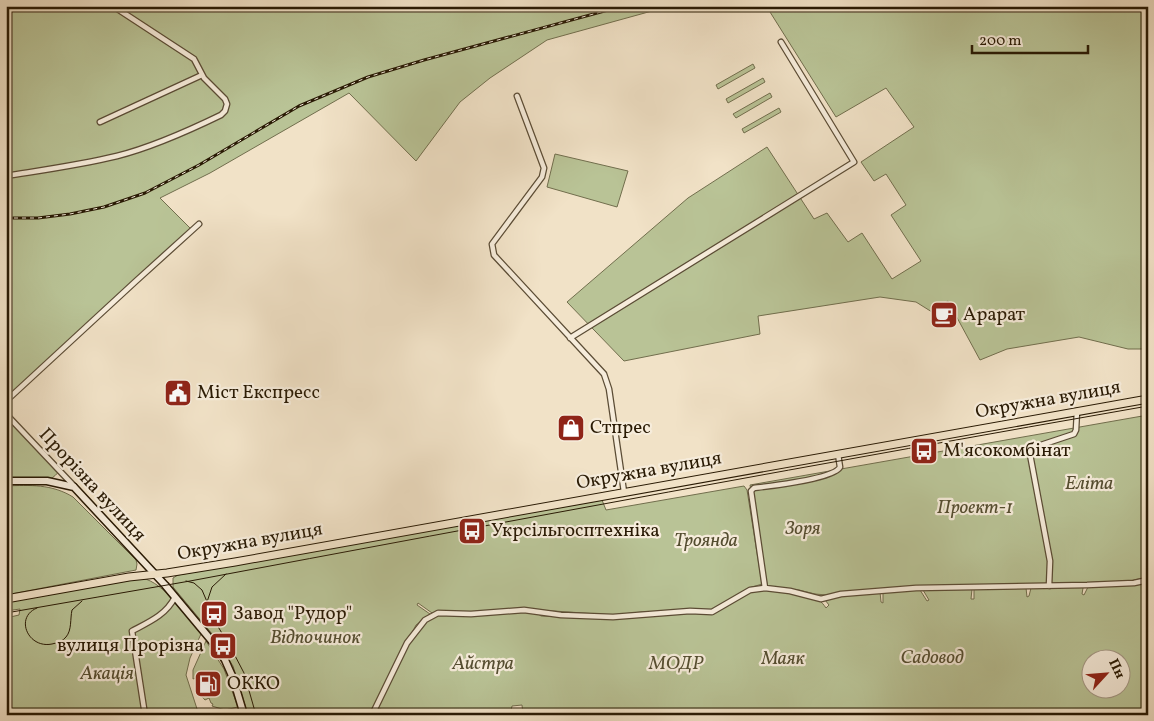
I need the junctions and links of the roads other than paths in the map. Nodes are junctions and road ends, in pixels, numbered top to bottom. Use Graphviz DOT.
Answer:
graph roads {
  1 [pos="20,6"];
  2 [pos="113,6"];
  3 [pos="6,10"];
  4 [pos="781,42"];
  5 [pos="202,75"];
  6 [pos="517,96"];
  7 [pos="100,122"];
  8 [pos="6,176"];
  9 [pos="199,224"];
  10 [pos="570,338"];
  11 [pos="1148,399"];
  12 [pos="6,401"];
  13 [pos="1077,411"];
  14 [pos="6,414"];
  15 [pos="838,454"];
  16 [pos="6,482"];
  17 [pos="74,487"];
  18 [pos="624,492"];
  19 [pos="156,574"];
  20 [pos="1148,580"];
  21 [pos="1049,586"];
  22 [pos="765,588"];
  23 [pos="175,597"];
  24 [pos="6,599"];
  25 [pos="146,715"];
  26 [pos="244,715"];
  27 [pos="372,715"];
  28 [pos="385,715"];
  1 -- 3 [label="street"];
  2 -- 5 [label="street"];
  4 -- 10 [label="street"];
  5 -- 7 [label="street"];
  5 -- 8 [label="street"];
  6 -- 10 [label="street"];
  9 -- 12 [label="street"];
  10 -- 18 [label="street"];
  11 -- 13 [label="main road, Окружна вулиця"];
  13 -- 15 [label="main road, Окружна вулиця"];
  13 -- 21 [label="street"];
  14 -- 17 [label="street, Прорізна вулиця"];
  15 -- 18 [label="main road, Окружна вулиця"];
  15 -- 22 [label="street"];
  16 -- 17 [label="street"];
  17 -- 19 [label="street, Прорізна вулиця"];
  18 -- 19 [label="main road, Окружна вулиця"];
  19 -- 23 [label="street, Прорізна вулиця"];
  19 -- 24 [label="main road, Окружна вулиця"];
  20 -- 21 [label="street"];
  21 -- 22 [label="street"];
  22 -- 27 [label="street"];
  23 -- 25 [label="street"];
  23 -- 26 [label="street, Прорізна вулиця"];
  27 -- 28 [label="street"];
}
